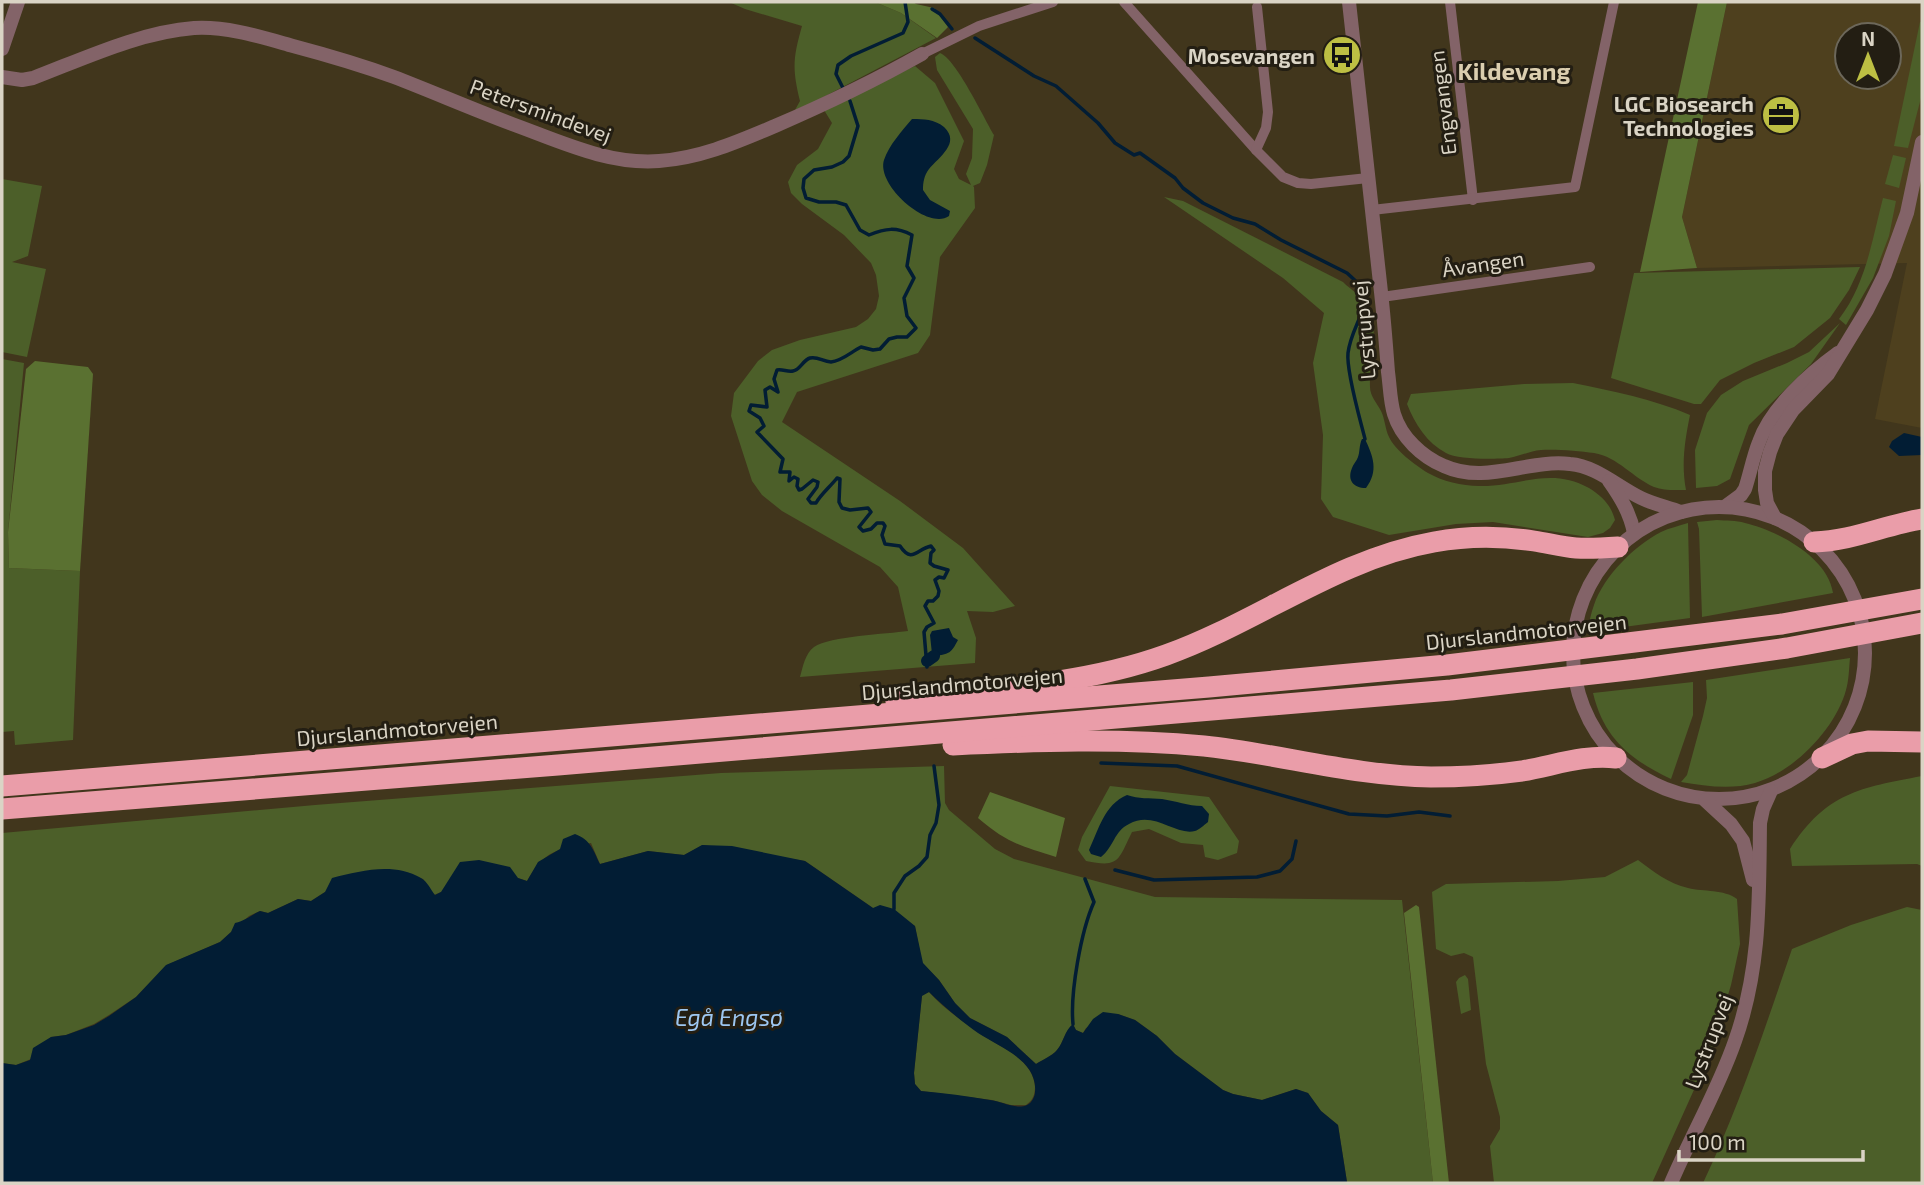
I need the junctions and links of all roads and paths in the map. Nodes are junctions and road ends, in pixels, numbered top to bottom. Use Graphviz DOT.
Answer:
graph roads {
  1 [pos="18,2"];
  2 [pos="1053,2"];
  3 [pos="1124,2"];
  4 [pos="1349,2"];
  5 [pos="1450,2"];
  6 [pos="1614,2"];
  7 [pos="1257,7"];
  8 [pos="2,49"];
  9 [pos="922,54"];
  10 [pos="2,77"];
  11 [pos="1922,142"];
  12 [pos="1256,150"];
  13 [pos="1919,175"];
  14 [pos="1368,178"];
  15 [pos="1472,200"];
  16 [pos="1372,210"];
  17 [pos="1590,267"];
  18 [pos="1382,297"];
  19 [pos="1842,350"];
  20 [pos="1606,477"];
  21 [pos="1726,506"];
  22 [pos="1681,512"];
  23 [pos="1775,517"];
  24 [pos="1922,519"];
  25 [pos="1626,540"];
  26 [pos="1814,542"];
  27 [pos="1922,598"];
  28 [pos="1922,623"];
  29 [pos="1922,742"];
  30 [pos="706,752"];
  31 [pos="361,756"];
  32 [pos="1616,758"];
  33 [pos="1822,758"];
  34 [pos="2,786"];
  35 [pos="1771,790"];
  36 [pos="1705,800"];
  37 [pos="2,809"];
  38 [pos="1758,907"];
  39 [pos="1671,1183"];
  1 -- 8 [label="street"];
  2 -- 9 [label="street, Petersmindevej"];
  3 -- 12 [label="street"];
  4 -- 14 [label="street, Lystrupvej"];
  5 -- 15 [label="street, Engvangen"];
  6 -- 15 [label="street"];
  7 -- 12 [label="street"];
  9 -- 10 [label="street, Petersmindevej"];
  11 -- 13 [label="street"];
  12 -- 14 [label="street"];
  13 -- 19 [label="street"];
  14 -- 16 [label="street, Lystrupvej"];
  15 -- 16 [label="street"];
  16 -- 18 [label="street, Lystrupvej"];
  17 -- 18 [label="street, Åvangen"];
  18 -- 20 [label="street, Lystrupvej"];
  19 -- 21 [label="street"];
  19 -- 23 [label="street"];
  20 -- 22 [label="street, Lystrupvej"];
  20 -- 25 [label="street"];
  21 -- 22 [label="street"];
  21 -- 23 [label="street"];
  22 -- 25 [label="street"];
  23 -- 26 [label="street"];
  24 -- 26 [label="highway"];
  25 -- 31 [label="highway"];
  25 -- 32 [label="street"];
  26 -- 33 [label="street"];
  27 -- 31 [label="highway, Djurslandmotorvejen"];
  28 -- 30 [label="highway"];
  29 -- 33 [label="highway"];
  30 -- 32 [label="highway"];
  30 -- 37 [label="highway"];
  31 -- 34 [label="highway, Djurslandmotorvejen"];
  32 -- 36 [label="street"];
  33 -- 35 [label="street"];
  35 -- 36 [label="street"];
  35 -- 38 [label="street, Lystrupvej"];
  36 -- 38 [label="street, Lystrupvej"];
  38 -- 39 [label="street, Lystrupvej"];
}
